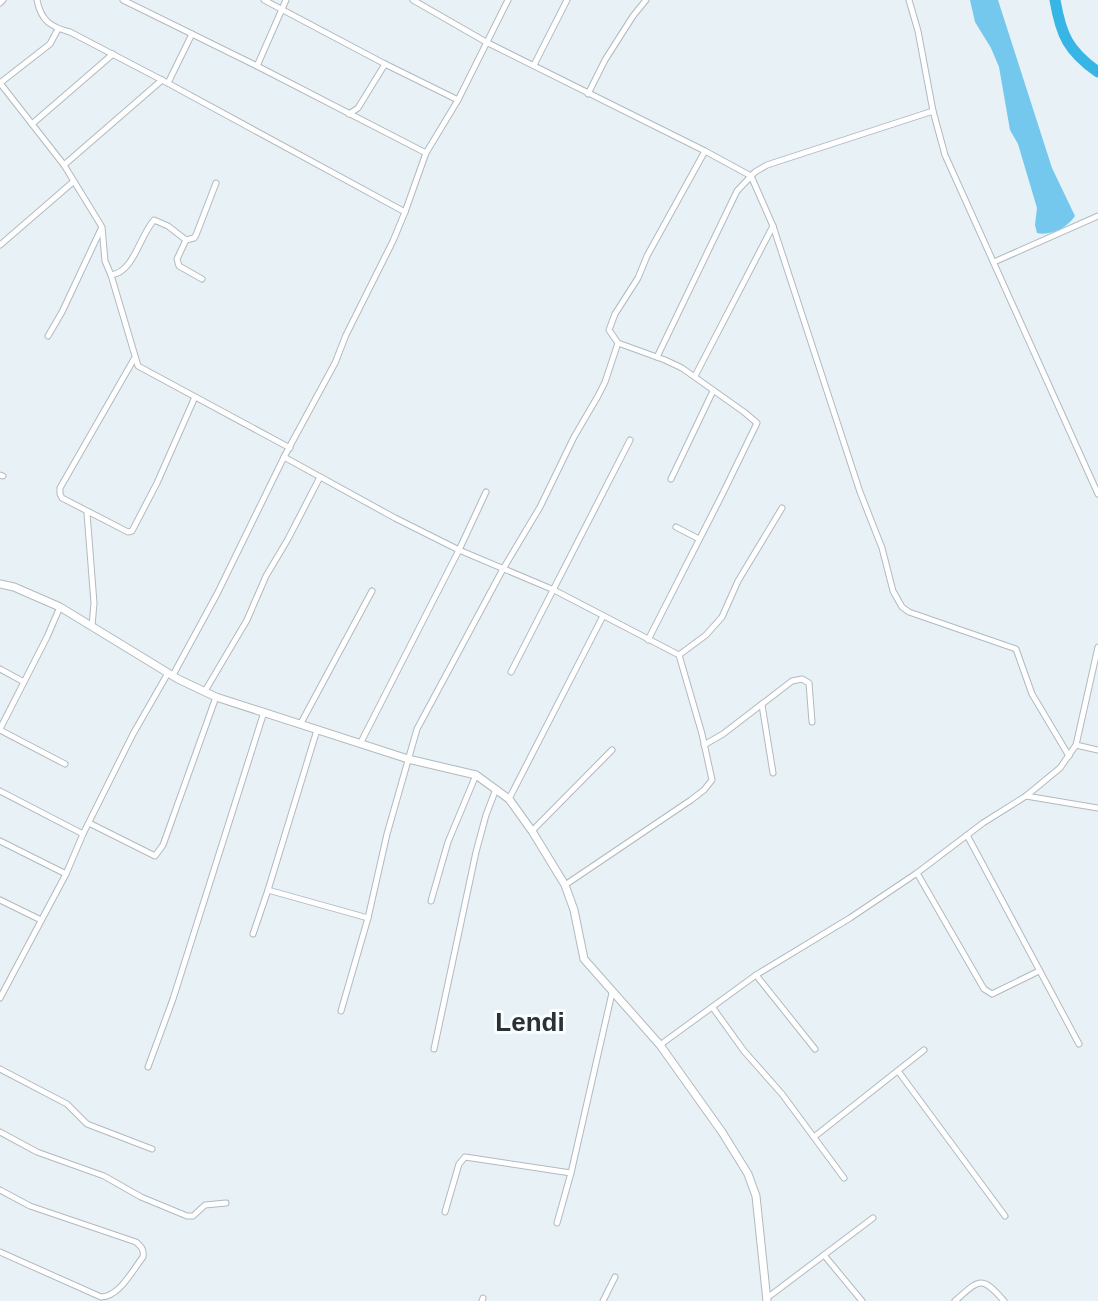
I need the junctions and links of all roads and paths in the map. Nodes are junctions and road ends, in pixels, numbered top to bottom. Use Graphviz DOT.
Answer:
graph roads {
  1 [pos="37,0"];
  2 [pos="123,0"];
  3 [pos="264,0"];
  4 [pos="286,0"];
  5 [pos="413,0"];
  6 [pos="431,0"];
  7 [pos="508,0"];
  8 [pos="567,0"];
  9 [pos="646,0"];
  10 [pos="909,0"];
  11 [pos="428,7"];
  12 [pos="281,9"];
  13 [pos="58,29"];
  14 [pos="192,34"];
  15 [pos="486,42"];
  16 [pos="113,54"];
  17 [pos="385,64"];
  18 [pos="534,65"];
  19 [pos="257,66"];
  20 [pos="165,81"];
  21 [pos="0,83"];
  22 [pos="588,94"];
  23 [pos="458,100"];
  24 [pos="933,111"];
  25 [pos="349,114"];
  26 [pos="32,124"];
  27 [pos="705,151"];
  28 [pos="426,153"];
  29 [pos="64,165"];
  30 [pos="751,176"];
  31 [pos="73,182"];
  32 [pos="216,183"];
  33 [pos="405,212"];
  34 [pos="1098,216"];
  35 [pos="773,226"];
  36 [pos="102,227"];
  37 [pos="186,240"];
  38 [pos="0,245"];
  39 [pos="994,262"];
  40 [pos="111,275"];
  41 [pos="202,279"];
  42 [pos="48,336"];
  43 [pos="618,343"];
  44 [pos="657,357"];
  45 [pos="135,358"];
  46 [pos="695,376"];
  47 [pos="713,391"];
  48 [pos="195,397"];
  49 [pos="630,440"];
  50 [pos="290,448"];
  51 [pos="284,457"];
  52 [pos="320,477"];
  53 [pos="671,479"];
  54 [pos="486,492"];
  55 [pos="1098,494"];
  56 [pos="782,508"];
  57 [pos="87,512"];
  58 [pos="676,527"];
  59 [pos="699,539"];
  60 [pos="459,550"];
  61 [pos="503,569"];
  62 [pos="0,584"];
  63 [pos="554,590"];
  64 [pos="372,591"];
  65 [pos="60,607"];
  66 [pos="603,616"];
  67 [pos="92,626"];
  68 [pos="648,640"];
  69 [pos="1098,647"];
  70 [pos="679,655"];
  71 [pos="0,669"];
  72 [pos="511,672"];
  73 [pos="170,674"];
  74 [pos="1095,680"];
  75 [pos="24,682"];
  76 [pos="205,691"];
  77 [pos="216,697"];
  78 [pos="762,705"];
  79 [pos="264,712"];
  80 [pos="812,722"];
  81 [pos="301,723"];
  82 [pos="0,730"];
  83 [pos="317,730"];
  84 [pos="360,744"];
  85 [pos="704,745"];
  86 [pos="1076,745"];
  87 [pos="612,750"];
  88 [pos="1098,750"];
  89 [pos="1069,756"];
  90 [pos="408,759"];
  91 [pos="65,764"];
  92 [pos="773,773"];
  93 [pos="476,775"];
  94 [pos="496,789"];
  95 [pos="0,791"];
  96 [pos="1026,796"];
  97 [pos="509,799"];
  98 [pos="1098,808"];
  99 [pos="89,823"];
  100 [pos="532,831"];
  101 [pos="83,834"];
  102 [pos="967,835"];
  103 [pos="0,841"];
  104 [pos="917,873"];
  105 [pos="66,874"];
  106 [pos="565,885"];
  107 [pos="268,890"];
  108 [pos="0,900"];
  109 [pos="431,901"];
  110 [pos="368,918"];
  111 [pos="41,920"];
  112 [pos="253,934"];
  113 [pos="1039,971"];
  114 [pos="756,975"];
  115 [pos="612,993"];
  116 [pos="0,998"];
  117 [pos="713,1008"];
  118 [pos="341,1011"];
  119 [pos="1079,1044"];
  120 [pos="660,1045"];
  121 [pos="434,1049"];
  122 [pos="815,1049"];
  123 [pos="924,1050"];
  124 [pos="148,1067"];
  125 [pos="0,1069"];
  126 [pos="898,1071"];
  127 [pos="0,1132"];
  128 [pos="814,1137"];
  129 [pos="152,1149"];
  130 [pos="571,1173"];
  131 [pos="844,1178"];
  132 [pos="0,1190"];
  133 [pos="226,1203"];
  134 [pos="445,1212"];
  135 [pos="1005,1216"];
  136 [pos="873,1218"];
  137 [pos="557,1223"];
  138 [pos="0,1252"];
  139 [pos="824,1255"];
  140 [pos="615,1277"];
  141 [pos="767,1300"];
  142 [pos="603,1301"];
  143 [pos="862,1301"];
  144 [pos="955,1301"];
  145 [pos="1004,1301"];
  1 -- 13 [label="street"];
  2 -- 14 [label="street"];
  3 -- 12 [label="street"];
  4 -- 12 [label="street"];
  5 -- 11 [label="street"];
  6 -- 11 [label="street"];
  7 -- 15 [label="street"];
  8 -- 18 [label="street"];
  9 -- 22 [label="street"];
  10 -- 24 [label="street"];
  11 -- 15 [label="street"];
  12 -- 17 [label="street"];
  12 -- 19 [label="street"];
  13 -- 16 [label="street"];
  13 -- 21 [label="street"];
  14 -- 19 [label="street"];
  14 -- 20 [label="street"];
  15 -- 18 [label="street"];
  15 -- 23 [label="street"];
  16 -- 20 [label="street"];
  16 -- 26 [label="street"];
  17 -- 23 [label="street"];
  17 -- 25 [label="street"];
  18 -- 22 [label="street"];
  19 -- 25 [label="street"];
  20 -- 29 [label="street"];
  20 -- 33 [label="street"];
  21 -- 26 [label="street"];
  22 -- 27 [label="street"];
  23 -- 28 [label="street"];
  24 -- 30 [label="street"];
  24 -- 39 [label="street"];
  25 -- 28 [label="street"];
  26 -- 29 [label="street"];
  27 -- 30 [label="street"];
  27 -- 43 [label="street"];
  28 -- 33 [label="street"];
  29 -- 31 [label="street"];
  30 -- 35 [label="street"];
  30 -- 44 [label="street"];
  31 -- 36 [label="street"];
  31 -- 38 [label="street"];
  32 -- 37 [label="street"];
  33 -- 50 [label="street"];
  34 -- 39 [label="street"];
  35 -- 46 [label="street"];
  35 -- 89 [label="street"];
  36 -- 40 [label="street"];
  36 -- 42 [label="street"];
  37 -- 40 [label="street"];
  37 -- 41 [label="street"];
  39 -- 55 [label="street"];
  40 -- 45 [label="street"];
  43 -- 44 [label="street"];
  43 -- 61 [label="street"];
  44 -- 46 [label="street"];
  45 -- 48 [label="street"];
  45 -- 57 [label="street"];
  46 -- 47 [label="street"];
  47 -- 53 [label="street"];
  47 -- 59 [label="street"];
  48 -- 50 [label="street"];
  48 -- 57 [label="street"];
  49 -- 63 [label="street"];
  50 -- 51 [label="street"];
  51 -- 52 [label="street"];
  51 -- 73 [label="street"];
  52 -- 60 [label="street"];
  52 -- 76 [label="street"];
  54 -- 60 [label="street"];
  56 -- 70 [label="street"];
  57 -- 67 [label="street"];
  58 -- 59 [label="street"];
  59 -- 68 [label="street"];
  60 -- 61 [label="street"];
  60 -- 84 [label="street"];
  61 -- 63 [label="street"];
  61 -- 90 [label="street"];
  62 -- 65 [label="main road"];
  63 -- 66 [label="street"];
  63 -- 72 [label="street"];
  64 -- 81 [label="street"];
  65 -- 67 [label="main road"];
  65 -- 75 [label="street"];
  66 -- 68 [label="street"];
  66 -- 97 [label="street"];
  67 -- 73 [label="main road"];
  68 -- 70 [label="street"];
  69 -- 74 [label="street"];
  70 -- 85 [label="street"];
  71 -- 75 [label="street"];
  73 -- 76 [label="main road"];
  73 -- 99 [label="street"];
  74 -- 86 [label="street"];
  75 -- 82 [label="street"];
  76 -- 77 [label="main road"];
  77 -- 79 [label="main road"];
  77 -- 99 [label="street"];
  78 -- 80 [label="street"];
  78 -- 85 [label="street"];
  78 -- 92 [label="street"];
  79 -- 81 [label="main road"];
  79 -- 124 [label="street"];
  81 -- 83 [label="main road"];
  82 -- 91 [label="street"];
  83 -- 84 [label="main road"];
  83 -- 107 [label="street"];
  84 -- 90 [label="main road"];
  85 -- 106 [label="street"];
  86 -- 88 [label="street"];
  86 -- 89 [label="street"];
  87 -- 100 [label="street"];
  89 -- 96 [label="street"];
  90 -- 93 [label="main road"];
  90 -- 110 [label="street"];
  93 -- 94 [label="main road"];
  93 -- 109 [label="street"];
  94 -- 97 [label="main road"];
  94 -- 121 [label="street"];
  95 -- 101 [label="street"];
  96 -- 98 [label="street"];
  96 -- 102 [label="street"];
  97 -- 100 [label="main road"];
  99 -- 101 [label="street"];
  100 -- 106 [label="main road"];
  101 -- 105 [label="street"];
  102 -- 104 [label="street"];
  102 -- 113 [label="street"];
  103 -- 105 [label="street"];
  104 -- 113 [label="street"];
  104 -- 114 [label="street"];
  105 -- 111 [label="street"];
  106 -- 115 [label="main road"];
  107 -- 110 [label="street"];
  107 -- 112 [label="street"];
  108 -- 111 [label="street"];
  110 -- 118 [label="street"];
  111 -- 116 [label="street"];
  113 -- 119 [label="street"];
  114 -- 117 [label="street"];
  114 -- 122 [label="street"];
  115 -- 120 [label="main road"];
  115 -- 130 [label="street"];
  117 -- 120 [label="street"];
  117 -- 128 [label="street"];
  120 -- 141 [label="main road"];
  123 -- 126 [label="street"];
  125 -- 129 [label="street"];
  126 -- 128 [label="street"];
  126 -- 135 [label="street"];
  127 -- 133 [label="street"];
  128 -- 131 [label="street"];
  130 -- 134 [label="street"];
  130 -- 137 [label="street"];
  132 -- 138 [label="street"];
  136 -- 139 [label="street"];
  139 -- 141 [label="street"];
  139 -- 143 [label="street"];
  140 -- 142 [label="street"];
  144 -- 145 [label="street"];
}
